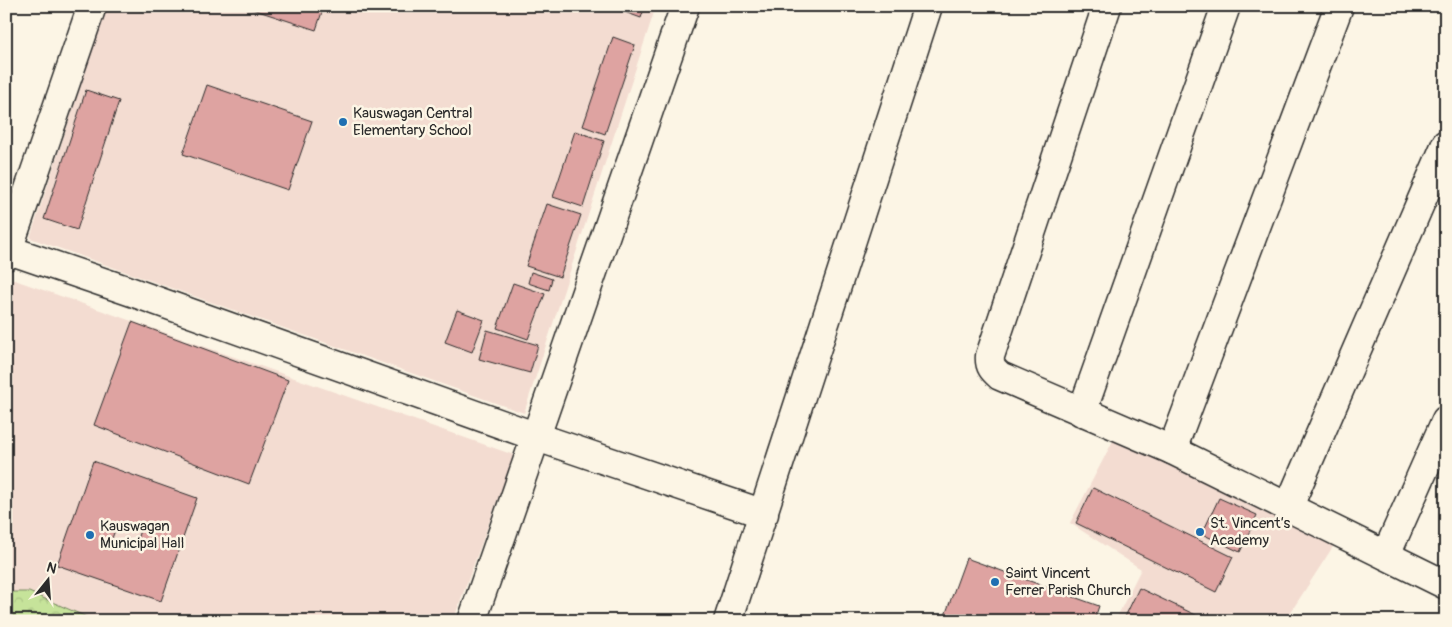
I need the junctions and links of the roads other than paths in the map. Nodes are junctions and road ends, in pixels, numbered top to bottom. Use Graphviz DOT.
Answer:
graph roads {
  1 [pos="92,6"];
  2 [pos="685,6"];
  3 [pos="928,6"];
  4 [pos="1107,6"];
  5 [pos="1226,6"];
  6 [pos="1339,6"];
  7 [pos="1446,144"];
  8 [pos="7,252"];
  9 [pos="1082,412"];
  10 [pos="1446,420"];
  11 [pos="537,437"];
  12 [pos="1172,450"];
  13 [pos="1289,506"];
  14 [pos="764,514"];
  15 [pos="1386,555"];
  16 [pos="1446,585"];
  17 [pos="472,621"];
  18 [pos="728,621"];
  1 -- 8 [label="street"];
  2 -- 11 [label="street"];
  3 -- 14 [label="street"];
  4 -- 9 [label="street"];
  5 -- 9 [label="street"];
  6 -- 12 [label="street"];
  7 -- 13 [label="street"];
  8 -- 11 [label="street"];
  9 -- 12 [label="street"];
  10 -- 15 [label="street"];
  11 -- 14 [label="street"];
  11 -- 17 [label="street"];
  12 -- 13 [label="street"];
  13 -- 15 [label="street"];
  14 -- 18 [label="street"];
  15 -- 16 [label="street"];
}
